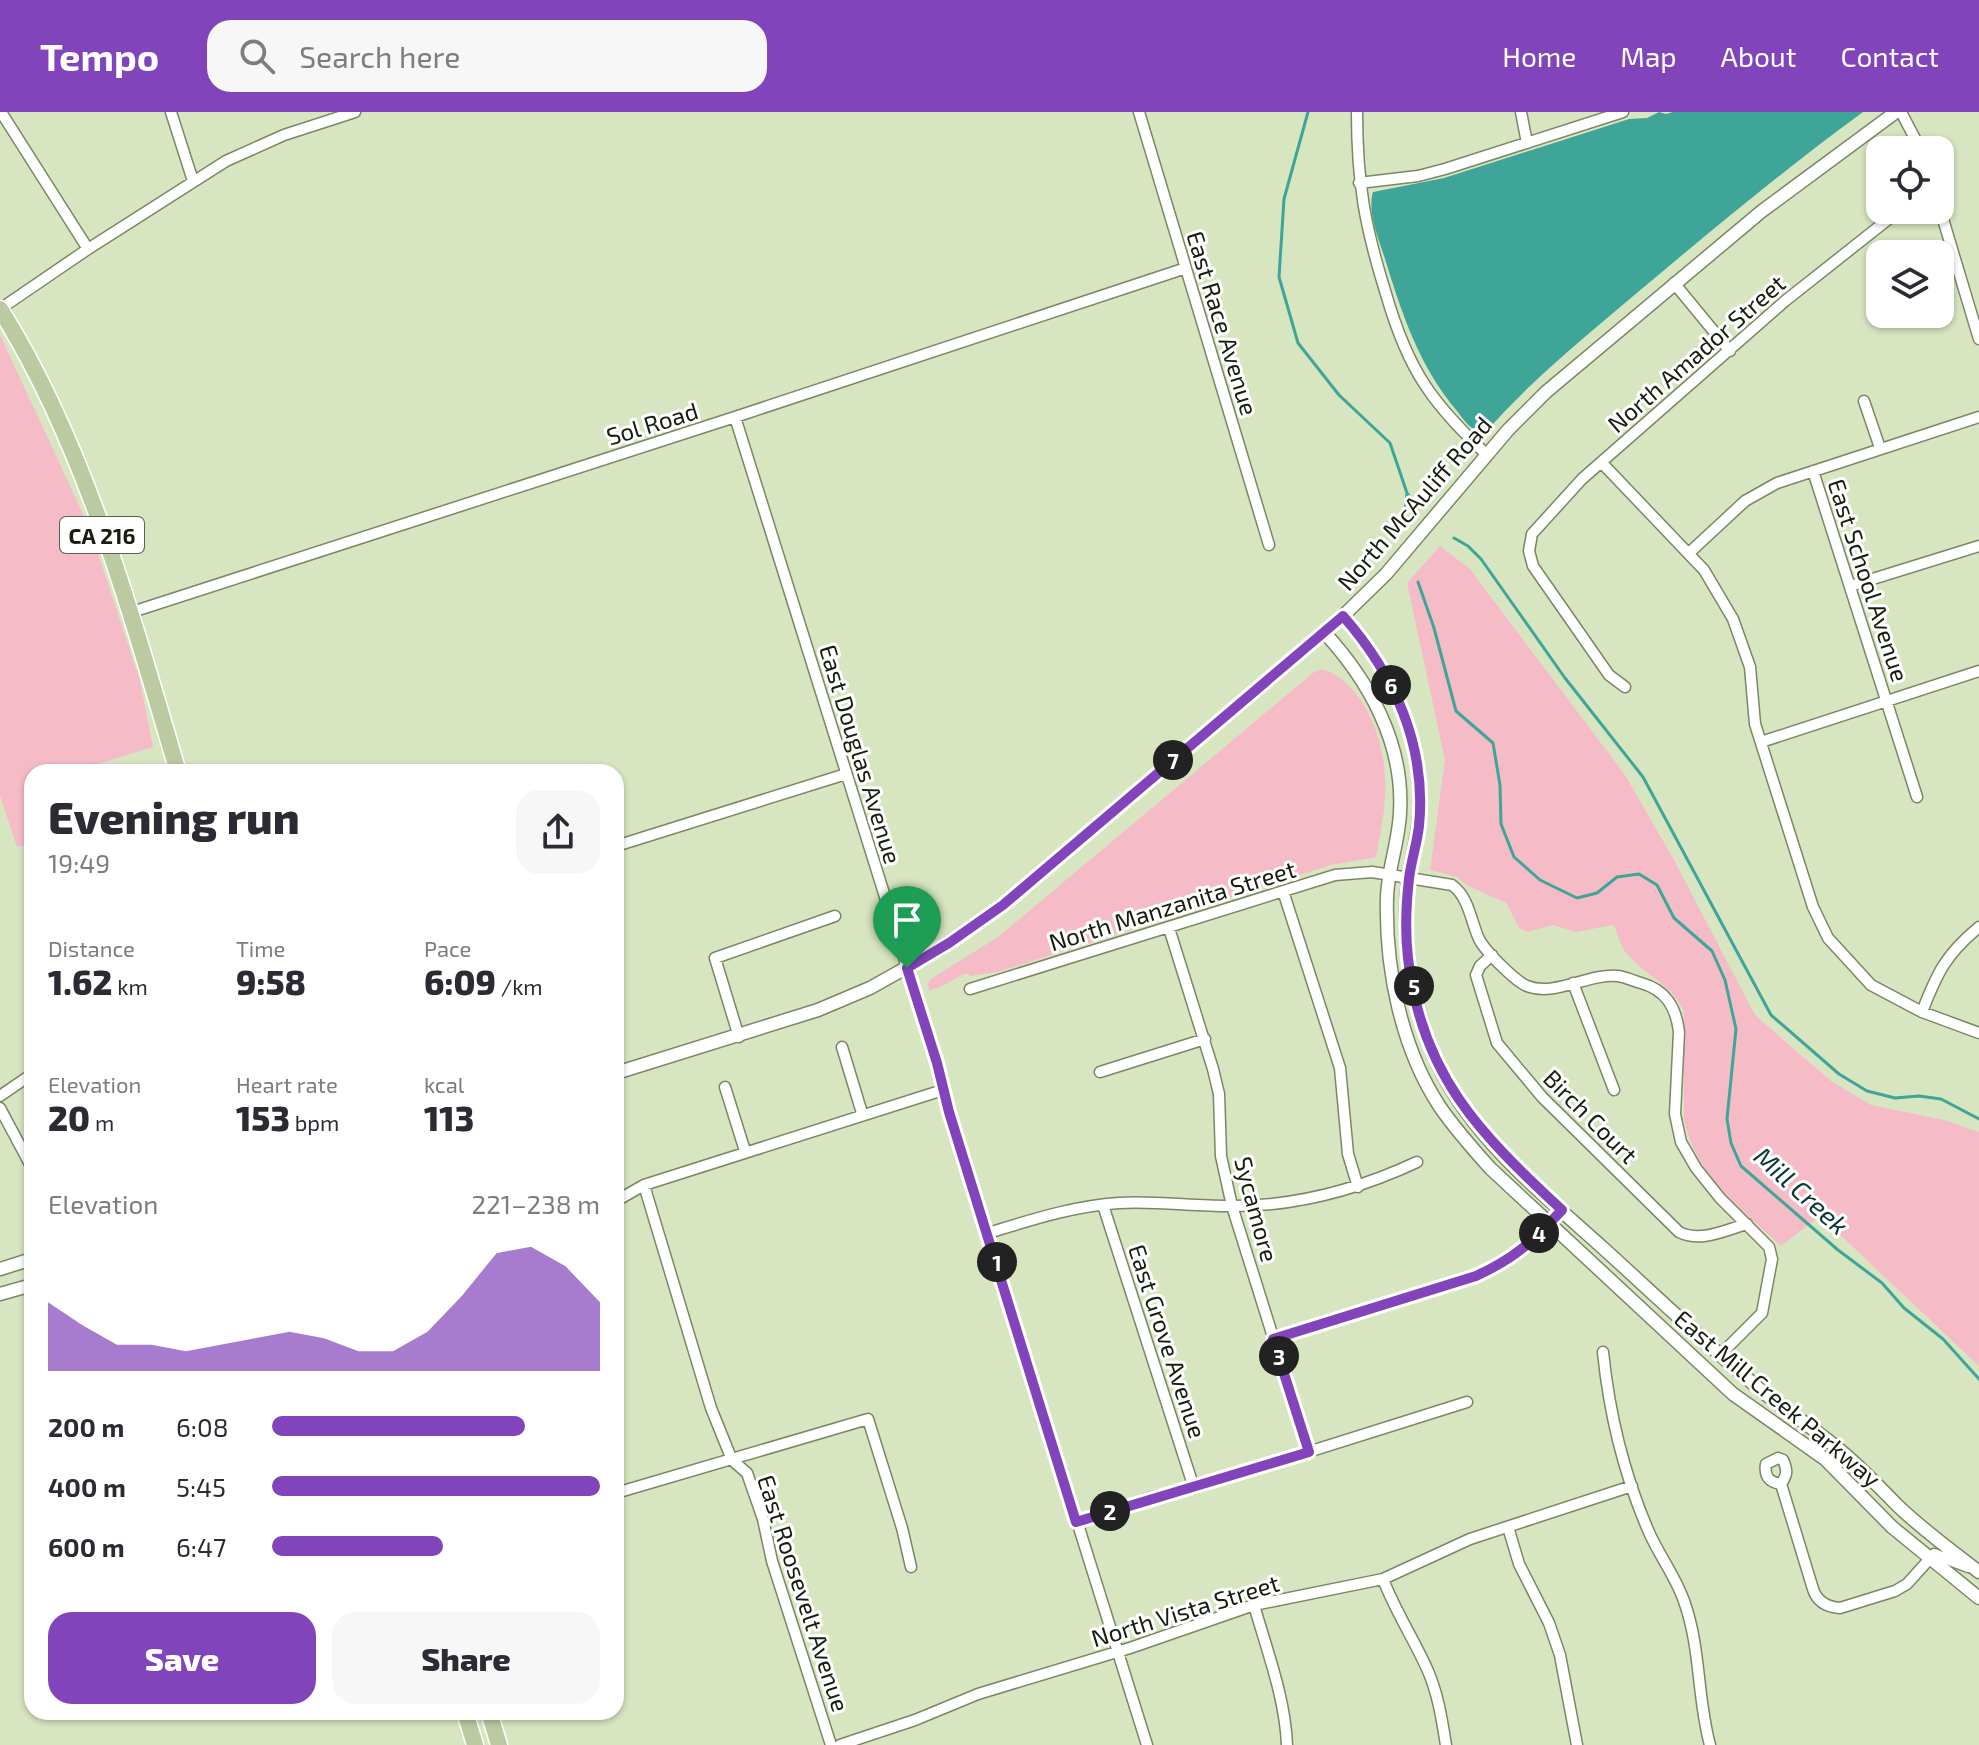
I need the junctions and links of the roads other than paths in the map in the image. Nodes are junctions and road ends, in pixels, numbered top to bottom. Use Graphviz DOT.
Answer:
graph roads {
  1 [pos="1,112"];
  2 [pos="171,112"];
  3 [pos="355,112"];
  4 [pos="1139,112"];
  5 [pos="1357,112"];
  6 [pos="1521,112"];
  7 [pos="1623,112"];
  8 [pos="1898,112"];
  9 [pos="334,115"];
  10 [pos="1913,136"];
  11 [pos="1527,143"];
  12 [pos="193,181"];
  13 [pos="1359,183"];
  14 [pos="1882,224"];
  15 [pos="1944,224"];
  16 [pos="88,249"];
  17 [pos="1186,268"];
  18 [pos="1674,283"];
  19 [pos="0,309"];
  20 [pos="1979,339"];
  21 [pos="1730,351"];
  22 [pos="1864,401"];
  23 [pos="735,417"];
  24 [pos="1979,417"];
  25 [pos="1880,448"];
  26 [pos="1486,454"];
  27 [pos="1601,462"];
  28 [pos="1813,471"];
  29 [pos="1269,545"];
  30 [pos="1979,546"];
  31 [pos="1689,553"];
  32 [pos="1850,586"];
  33 [pos="129,613"];
  34 [pos="1343,616"];
  35 [pos="1324,632"];
  36 [pos="1979,671"];
  37 [pos="1625,687"];
  38 [pos="1887,702"];
  39 [pos="1761,742"];
  40 [pos="176,764"];
  41 [pos="846,774"];
  42 [pos="1917,797"];
  43 [pos="624,843"];
  44 [pos="1389,876"];
  45 [pos="1409,877"];
  46 [pos="1283,891"];
  47 [pos="835,916"];
  48 [pos="1979,927"];
  49 [pos="1169,928"];
  50 [pos="1492,955"];
  51 [pos="907,968"];
  52 [pos="1573,983"];
  53 [pos="970,989"];
  54 [pos="1922,1012"];
  55 [pos="1979,1033"];
  56 [pos="739,1037"];
  57 [pos="1205,1039"];
  58 [pos="842,1047"];
  59 [pos="624,1071"];
  60 [pos="1100,1072"];
  61 [pos="24,1080"];
  62 [pos="725,1087"];
  63 [pos="943,1090"];
  64 [pos="1614,1090"];
  65 [pos="0,1096"];
  66 [pos="0,1108"];
  67 [pos="862,1113"];
  68 [pos="745,1151"];
  69 [pos="24,1153"];
  70 [pos="1417,1162"];
  71 [pos="644,1185"];
  72 [pos="1358,1187"];
  73 [pos="624,1196"];
  74 [pos="1103,1205"];
  75 [pos="1232,1206"];
  76 [pos="1562,1210"];
  77 [pos="1548,1224"];
  78 [pos="1747,1224"];
  79 [pos="988,1233"];
  80 [pos="24,1262"];
  81 [pos="0,1269"];
  82 [pos="24,1287"];
  83 [pos="0,1294"];
  84 [pos="1273,1339"];
  85 [pos="1603,1352"];
  86 [pos="1721,1354"];
  87 [pos="1467,1402"];
  88 [pos="1309,1452"];
  89 [pos="732,1460"];
  90 [pos="1781,1484"];
  91 [pos="1632,1486"];
  92 [pos="1194,1488"];
  93 [pos="624,1491"];
  94 [pos="1076,1522"];
  95 [pos="1508,1527"];
  96 [pos="1930,1558"];
  97 [pos="911,1567"];
  98 [pos="1978,1571"];
  99 [pos="1383,1579"];
  100 [pos="1979,1598"];
  101 [pos="1254,1605"];
  102 [pos="1118,1652"];
  103 [pos="468,1720"];
  104 [pos="491,1720"];
  105 [pos="474,1739"];
  106 [pos="487,1745"];
  107 [pos="499,1745"];
  108 [pos="831,1745"];
  109 [pos="840,1745"];
  110 [pos="1147,1745"];
  111 [pos="1287,1745"];
  112 [pos="1446,1745"];
  113 [pos="1577,1745"];
  114 [pos="1710,1745"];
  1 -- 16 [label="street"];
  2 -- 12 [label="street"];
  3 -- 9 [label="street"];
  4 -- 17 [label="street, East Race Avenue"];
  5 -- 13 [label="street"];
  6 -- 11 [label="street"];
  7 -- 11 [label="street"];
  8 -- 10 [label="street"];
  8 -- 18 [label="street, North McAuliff Road"];
  9 -- 12 [label="street"];
  11 -- 13 [label="street"];
  12 -- 16 [label="street"];
  13 -- 26 [label="street"];
  14 -- 21 [label="street, North Amador Street"];
  15 -- 20 [label="street"];
  16 -- 19 [label="street"];
  17 -- 23 [label="street, Sol Road"];
  17 -- 29 [label="street, East Race Avenue"];
  18 -- 21 [label="street"];
  18 -- 26 [label="street, North McAuliff Road"];
  19 -- 33 [label="main road, CA 216"];
  21 -- 27 [label="street, North Amador Street"];
  22 -- 25 [label="street"];
  23 -- 33 [label="street, Sol Road"];
  23 -- 41 [label="street, East Douglas Avenue"];
  24 -- 25 [label="street"];
  25 -- 28 [label="street"];
  26 -- 34 [label="street, North McAuliff Road"];
  27 -- 31 [label="street"];
  27 -- 37 [label="street, North Amador Street"];
  28 -- 31 [label="street"];
  28 -- 32 [label="street, East School Avenue"];
  30 -- 32 [label="street"];
  31 -- 39 [label="street"];
  32 -- 38 [label="street, East School Avenue"];
  33 -- 40 [label="main road, CA 216"];
  34 -- 35 [label="street, North McAuliff Road"];
  34 -- 45 [label="street, East Mill Creek Parkway"];
  35 -- 44 [label="street, East Mill Creek Parkway"];
  35 -- 51 [label="street, North McAuliff Road"];
  36 -- 38 [label="street"];
  38 -- 39 [label="street"];
  38 -- 42 [label="street, East School Avenue"];
  39 -- 54 [label="street"];
  41 -- 43 [label="street"];
  41 -- 51 [label="street, East Douglas Avenue"];
  44 -- 45 [label="street, North Manzanita Street"];
  44 -- 46 [label="street, North Manzanita Street"];
  44 -- 77 [label="street, East Mill Creek Parkway"];
  45 -- 50 [label="street, North Manzanita Street"];
  45 -- 76 [label="street, East Mill Creek Parkway"];
  46 -- 49 [label="street, North Manzanita Street"];
  46 -- 72 [label="street"];
  47 -- 56 [label="street"];
  48 -- 54 [label="street"];
  49 -- 53 [label="street, North Manzanita Street"];
  49 -- 57 [label="street, Sycamore"];
  50 -- 52 [label="street, North Manzanita Street"];
  50 -- 78 [label="street, Birch Court"];
  51 -- 56 [label="street, North McAuliff Road"];
  51 -- 63 [label="street, East Douglas Avenue"];
  52 -- 64 [label="street"];
  52 -- 78 [label="street, North Manzanita Street"];
  54 -- 55 [label="street"];
  56 -- 59 [label="street, North McAuliff Road"];
  57 -- 60 [label="street"];
  57 -- 75 [label="street, Sycamore"];
  58 -- 67 [label="street"];
  61 -- 65 [label="street"];
  62 -- 68 [label="street"];
  63 -- 67 [label="street"];
  63 -- 79 [label="street, East Douglas Avenue"];
  66 -- 69 [label="street"];
  67 -- 68 [label="street"];
  68 -- 71 [label="street"];
  70 -- 72 [label="street"];
  71 -- 73 [label="street"];
  71 -- 89 [label="street, East Roosevelt Avenue"];
  72 -- 75 [label="street"];
  74 -- 75 [label="street"];
  74 -- 79 [label="street"];
  74 -- 92 [label="street, East Grove Avenue"];
  75 -- 84 [label="street, Sycamore"];
  76 -- 77 [label="street"];
  76 -- 86 [label="street, East Mill Creek Parkway"];
  77 -- 84 [label="street"];
  77 -- 96 [label="street, East Mill Creek Parkway"];
  78 -- 86 [label="street"];
  79 -- 94 [label="street, East Douglas Avenue"];
  80 -- 81 [label="street"];
  82 -- 83 [label="street"];
  84 -- 88 [label="street, Sycamore"];
  85 -- 91 [label="street"];
  86 -- 98 [label="street, East Mill Creek Parkway"];
  87 -- 88 [label="street"];
  88 -- 92 [label="street"];
  89 -- 93 [label="street"];
  89 -- 97 [label="street"];
  89 -- 108 [label="street, East Roosevelt Avenue"];
  90 -- 96 [label="street"];
  91 -- 95 [label="street, North Vista Street"];
  91 -- 114 [label="street"];
  92 -- 94 [label="street"];
  94 -- 102 [label="street, East Douglas Avenue"];
  95 -- 99 [label="street, North Vista Street"];
  95 -- 113 [label="street"];
  96 -- 98 [label="street"];
  96 -- 100 [label="street, East Mill Creek Parkway"];
  99 -- 101 [label="street, North Vista Street"];
  99 -- 112 [label="street"];
  101 -- 102 [label="street, North Vista Street"];
  101 -- 111 [label="street"];
  102 -- 109 [label="street, North Vista Street"];
  102 -- 110 [label="street, East Douglas Avenue"];
  103 -- 105 [label="main road"];
  104 -- 107 [label="main road"];
  105 -- 106 [label="main road"];
}
